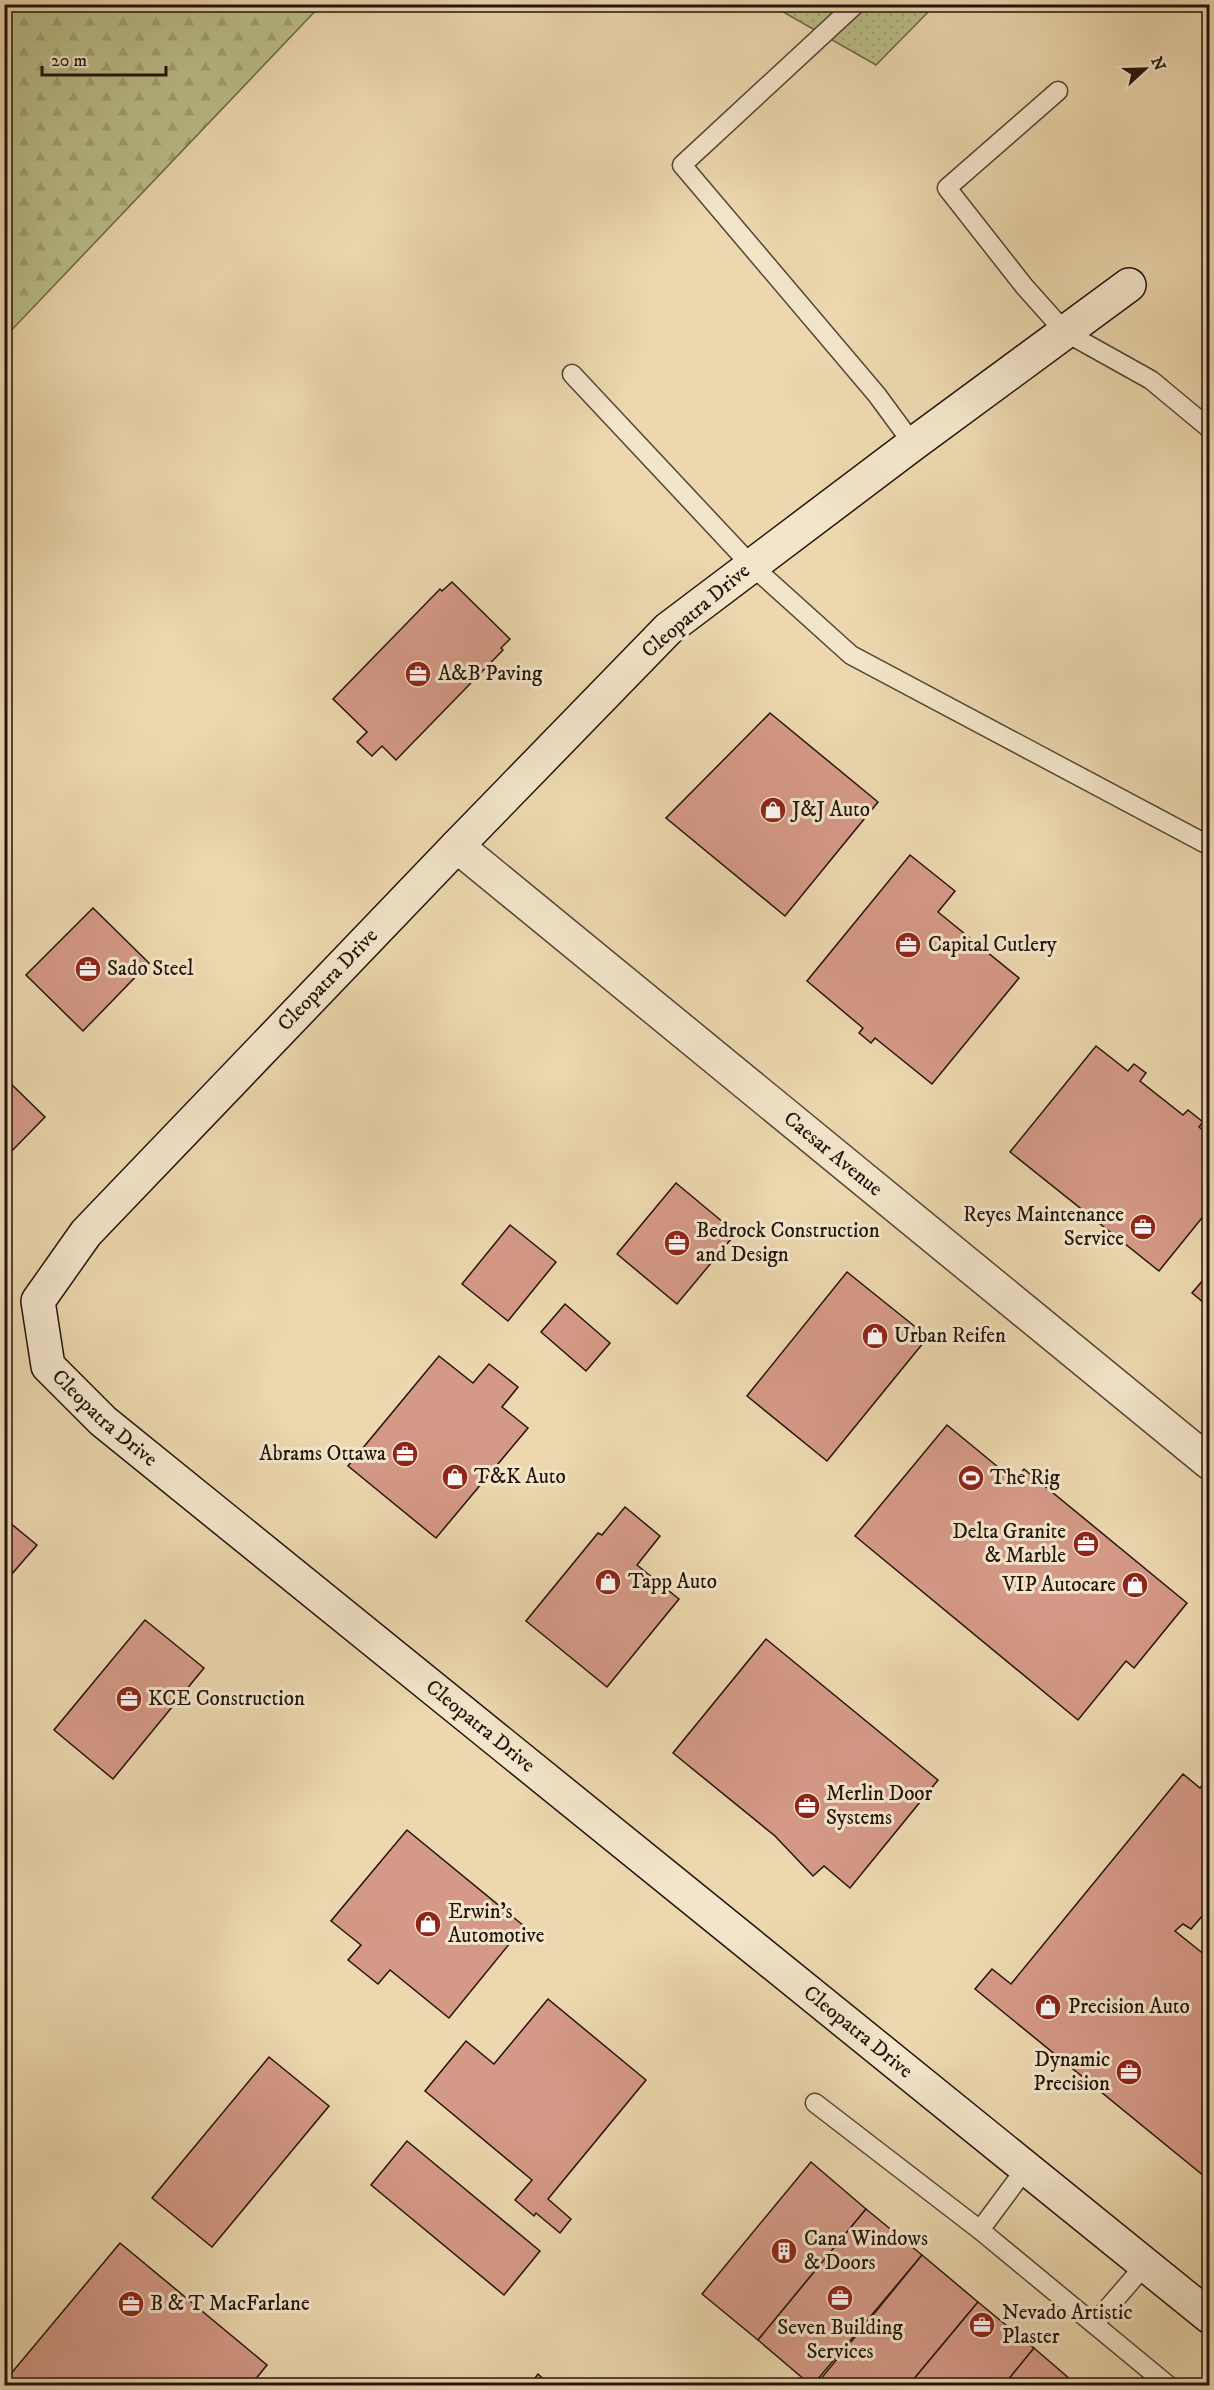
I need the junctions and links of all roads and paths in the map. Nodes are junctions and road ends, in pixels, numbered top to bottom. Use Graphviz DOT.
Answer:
graph roads {
  1 [pos="856,4"];
  2 [pos="1058,91"];
  3 [pos="1130,285"];
  4 [pos="1065,332"];
  5 [pos="572,374"];
  6 [pos="1209,429"];
  7 [pos="913,444"];
  8 [pos="751,565"];
  9 [pos="457,846"];
  10 [pos="1209,846"];
  11 [pos="1209,1463"];
  12 [pos="814,2103"];
  13 [pos="1026,2168"];
  14 [pos="980,2230"];
  15 [pos="1145,2265"];
  16 [pos="1209,2317"];
  17 [pos="1094,2324"];
  18 [pos="1169,2385"];
  1 -- 7 [label="lane"];
  2 -- 4 [label="lane"];
  3 -- 4 [label="street, Cleopatra Drive"];
  4 -- 6 [label="lane"];
  4 -- 7 [label="street, Cleopatra Drive"];
  5 -- 8 [label="lane"];
  7 -- 8 [label="street, Cleopatra Drive"];
  8 -- 9 [label="street, Cleopatra Drive"];
  8 -- 10 [label="lane"];
  9 -- 11 [label="street, Caesar Avenue"];
  9 -- 13 [label="street, Cleopatra Drive"];
  12 -- 14 [label="lane"];
  13 -- 14 [label="lane"];
  13 -- 15 [label="street, Cleopatra Drive"];
  14 -- 17 [label="lane"];
  15 -- 16 [label="street, Cleopatra Drive"];
  15 -- 17 [label="lane"];
  17 -- 18 [label="lane"];
}
